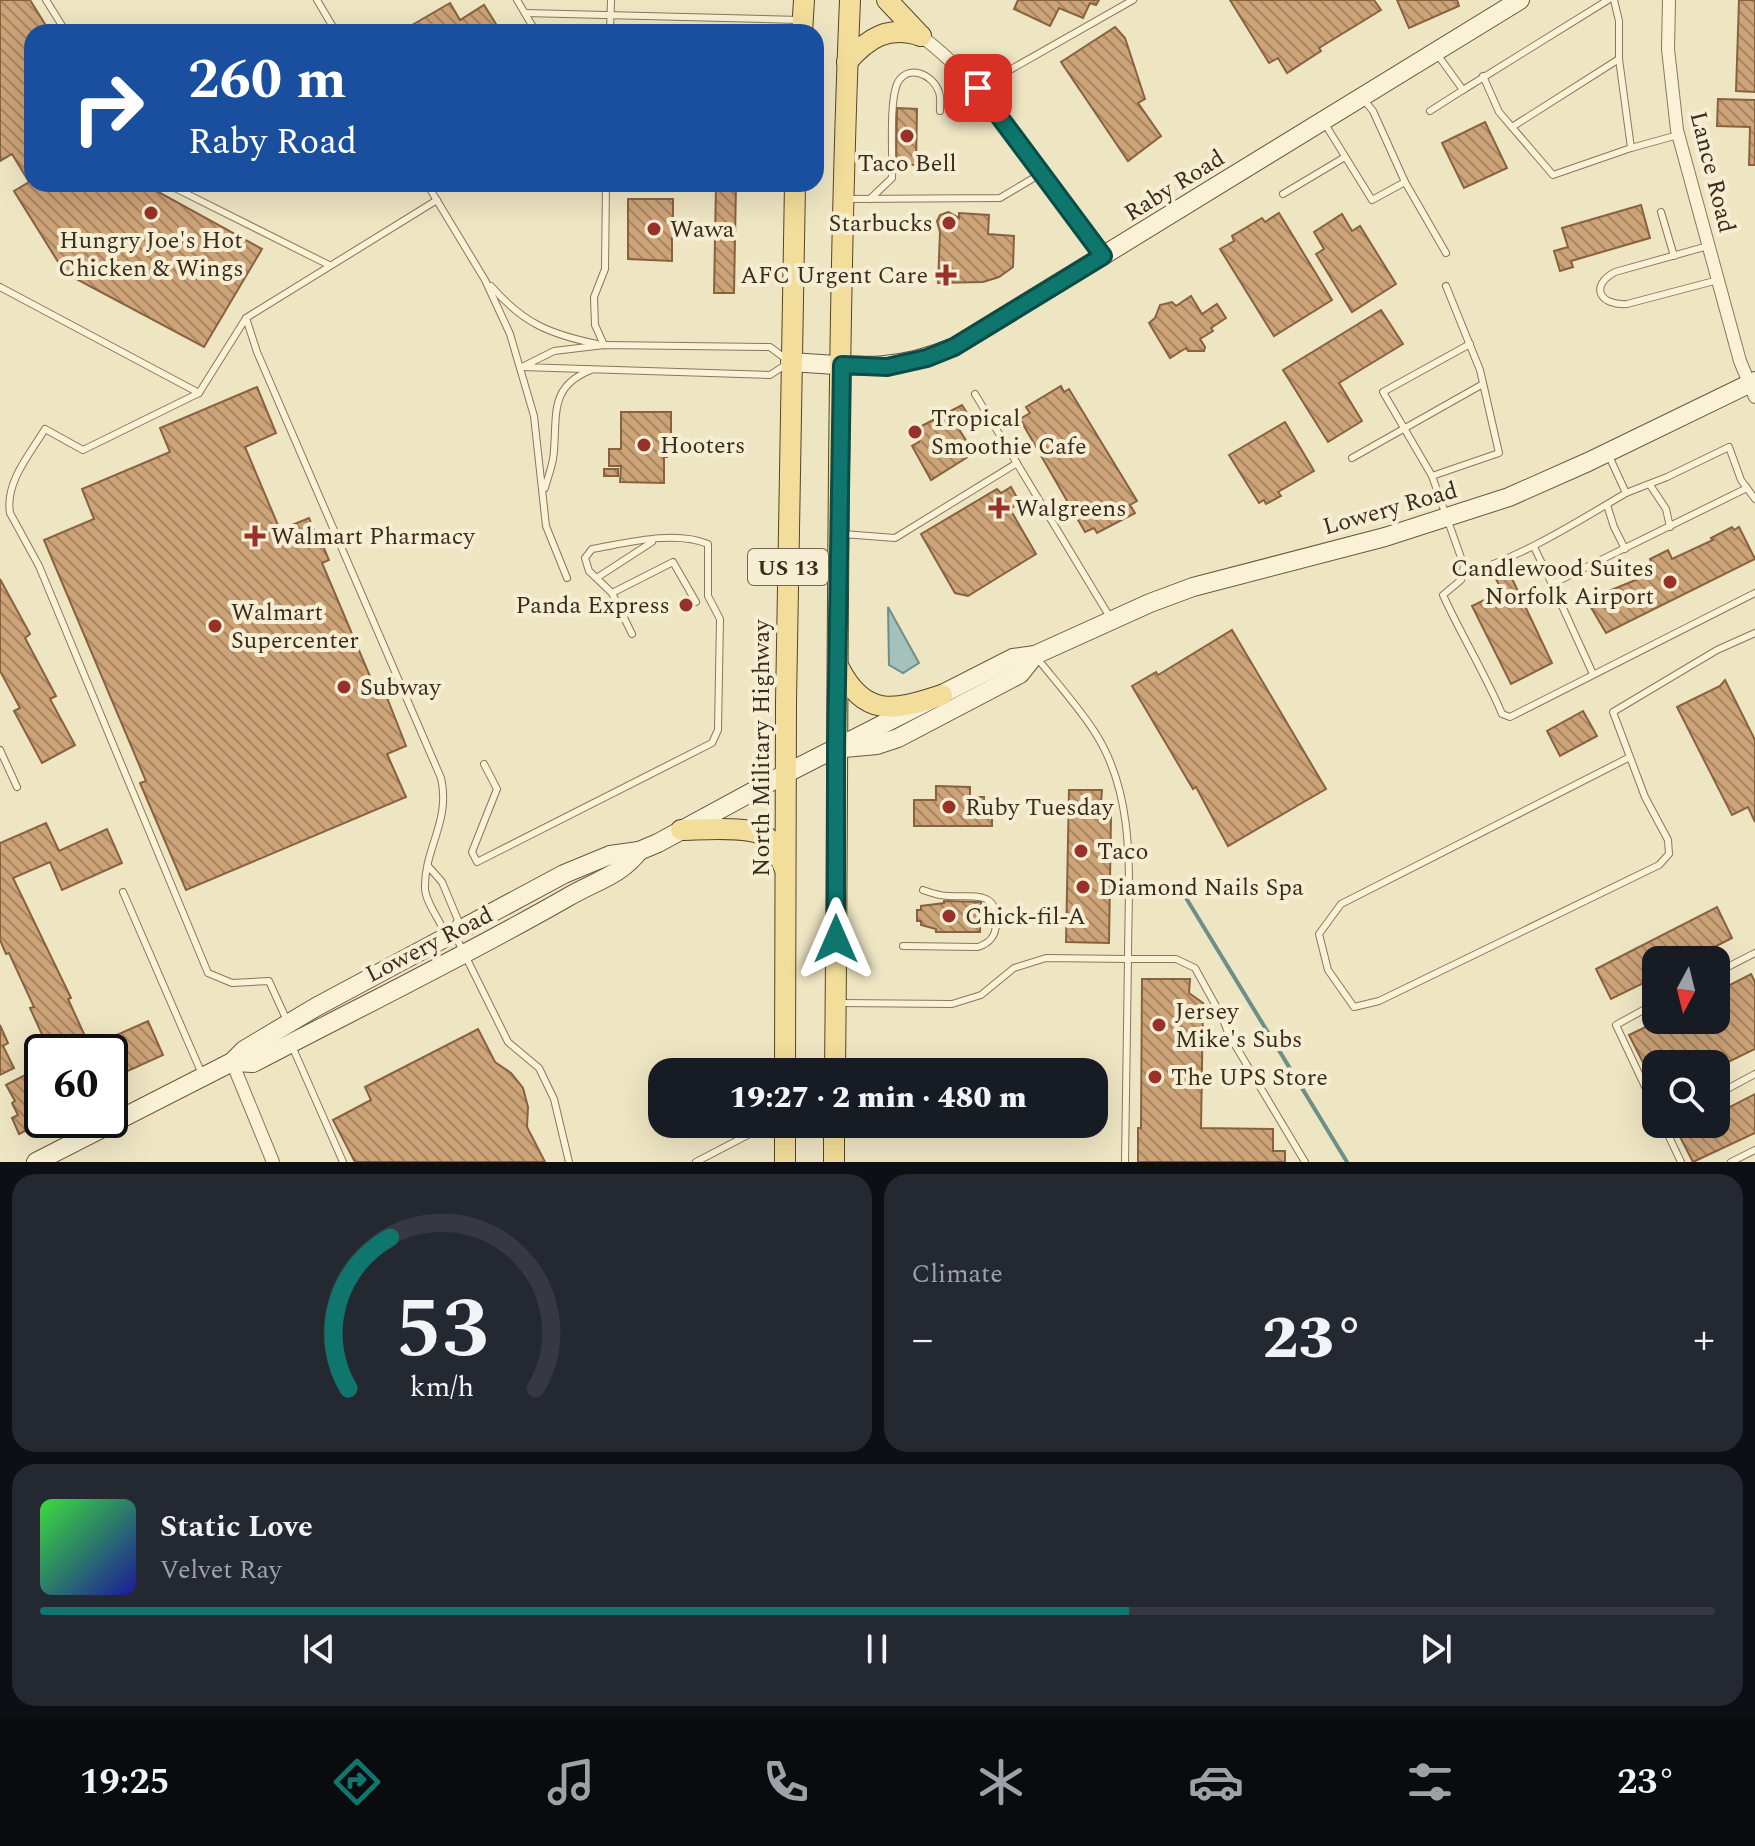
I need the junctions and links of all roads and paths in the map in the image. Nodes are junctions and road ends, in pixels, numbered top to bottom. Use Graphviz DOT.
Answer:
graph roads {
  1 [pos="46,0"];
  2 [pos="317,0"];
  3 [pos="517,0"];
  4 [pos="611,0"];
  5 [pos="850,0"];
  6 [pos="887,0"];
  7 [pos="1133,0"];
  8 [pos="1520,0"];
  9 [pos="1611,0"];
  10 [pos="1669,0"];
  11 [pos="525,13"];
  12 [pos="610,14"];
  13 [pos="803,17"];
  14 [pos="61,24"];
  15 [pos="331,24"];
  16 [pos="531,24"];
  17 [pos="610,24"];
  18 [pos="921,36"];
  19 [pos="1435,51"];
  20 [pos="1619,59"];
  21 [pos="847,62"];
  22 [pos="1483,76"];
  23 [pos="978,88"];
  24 [pos="1463,90"];
  25 [pos="1361,97"];
  26 [pos="940,111"];
  27 [pos="1430,111"];
  28 [pos="1323,121"];
  29 [pos="1512,127"];
  30 [pos="1678,135"];
  31 [pos="1631,148"];
  32 [pos="1345,157"];
  33 [pos="1042,173"];
  34 [pos="1405,182"];
  35 [pos="183,192"];
  36 [pos="432,192"];
  37 [pos="606,192"];
  38 [pos="795,192"];
  39 [pos="1283,194"];
  40 [pos="844,199"];
  41 [pos="870,199"];
  42 [pos="437,200"];
  43 [pos="1661,212"];
  44 [pos="1708,246"];
  45 [pos="1446,253"];
  46 [pos="1103,256"];
  47 [pos="1674,256"];
  48 [pos="329,265"];
  49 [pos="485,280"];
  50 [pos="1718,280"];
  51 [pos="1446,286"];
  52 [pos="0,287"];
  53 [pos="246,318"];
  54 [pos="1470,344"];
  55 [pos="604,345"];
  56 [pos="790,362"];
  57 [pos="842,365"];
  58 [pos="522,367"];
  59 [pos="595,369"];
  60 [pos="1483,384"];
  61 [pos="1753,388"];
  62 [pos="199,393"];
  63 [pos="975,394"];
  64 [pos="1405,427"];
  65 [pos="1607,453"];
  66 [pos="1352,458"];
  67 [pos="1017,463"];
  68 [pos="1432,476"];
  69 [pos="1650,485"];
  70 [pos="1747,488"];
  71 [pos="544,492"];
  72 [pos="1626,493"];
  73 [pos="1755,499"];
  74 [pos="1607,505"];
  75 [pos="1447,519"];
  76 [pos="1670,527"];
  77 [pos="839,534"];
  78 [pos="655,540"];
  79 [pos="1534,547"];
  80 [pos="1625,549"];
  81 [pos="1462,575"];
  82 [pos="598,577"];
  83 [pos="567,578"];
  84 [pos="1552,584"];
  85 [pos="612,593"];
  86 [pos="1755,593"];
  87 [pos="696,602"];
  88 [pos="1111,619"];
  89 [pos="1755,633"];
  90 [pos="632,634"];
  91 [pos="1035,655"];
  92 [pos="837,664"];
  93 [pos="1593,674"];
  94 [pos="942,695"];
  95 [pos="836,748"];
  96 [pos="0,750"];
  97 [pos="1630,757"];
  98 [pos="484,764"];
  99 [pos="787,773"];
  100 [pos="17,787"];
  101 [pos="681,830"];
  102 [pos="639,851"];
  103 [pos="428,866"];
  104 [pos="787,872"];
  105 [pos="923,890"];
  106 [pos="123,892"];
  107 [pos="453,932"];
  108 [pos="903,946"];
  109 [pos="462,953"];
  110 [pos="1755,953"];
  111 [pos="1128,959"];
  112 [pos="1730,966"];
  113 [pos="836,1003"];
  114 [pos="1642,1011"];
  115 [pos="288,1024"];
  116 [pos="291,1043"];
  117 [pos="785,1058"];
  118 [pos="835,1058"];
  119 [pos="232,1062"];
  120 [pos="1755,1074"];
  121 [pos="203,1077"];
  122 [pos="1642,1080"];
  123 [pos="1730,1087"];
  124 [pos="742,1138"];
  125 [pos="785,1138"];
  126 [pos="834,1138"];
  127 [pos="1670,1138"];
  128 [pos="1755,1150"];
  129 [pos="45,1160"];
  130 [pos="273,1162"];
  131 [pos="343,1162"];
  132 [pos="569,1162"];
  133 [pos="696,1162"];
  134 [pos="785,1162"];
  135 [pos="834,1162"];
  136 [pos="1125,1162"];
  137 [pos="1305,1162"];
  138 [pos="1681,1162"];
  139 [pos="1731,1162"];
  1 -- 14 [label="lane"];
  2 -- 15 [label="lane"];
  3 -- 11 [label="lane"];
  4 -- 12 [label="lane"];
  5 -- 21 [label="main road, US 13"];
  6 -- 18 [label="main road"];
  7 -- 23 [label="lane"];
  8 -- 19 [label="street, Raby Road"];
  9 -- 20 [label="lane"];
  9 -- 22 [label="lane"];
  10 -- 30 [label="street, Lance Road"];
  11 -- 12 [label="lane"];
  11 -- 16 [label="lane"];
  12 -- 13 [label="lane"];
  12 -- 17 [label="lane"];
  18 -- 21 [label="main road"];
  18 -- 23 [label="street"];
  19 -- 24 [label="lane"];
  19 -- 25 [label="street, Raby Road"];
  20 -- 29 [label="lane"];
  20 -- 31 [label="lane"];
  21 -- 40 [label="main road, US 13"];
  22 -- 24 [label="lane"];
  22 -- 29 [label="lane"];
  23 -- 33 [label="street"];
  24 -- 27 [label="lane"];
  25 -- 28 [label="street, Raby Road"];
  25 -- 34 [label="lane"];
  26 -- 41 [label="lane"];
  28 -- 32 [label="lane"];
  28 -- 46 [label="street, Raby Road"];
  29 -- 31 [label="lane"];
  30 -- 31 [label="lane"];
  30 -- 44 [label="street, Lance Road"];
  32 -- 34 [label="lane"];
  32 -- 39 [label="lane"];
  33 -- 41 [label="lane"];
  33 -- 46 [label="street"];
  34 -- 45 [label="lane"];
  35 -- 48 [label="lane"];
  36 -- 42 [label="lane"];
  37 -- 55 [label="lane"];
  38 -- 56 [label="main road, North Military Highway / US 13"];
  40 -- 41 [label="lane"];
  40 -- 57 [label="main road, US 13"];
  42 -- 48 [label="lane"];
  42 -- 49 [label="lane"];
  43 -- 47 [label="lane"];
  44 -- 47 [label="lane"];
  44 -- 50 [label="street, Lance Road"];
  46 -- 57 [label="street, Raby Road"];
  47 -- 50 [label="lane"];
  48 -- 53 [label="lane"];
  49 -- 55 [label="lane"];
  49 -- 58 [label="lane"];
  50 -- 61 [label="street, Lance Road"];
  51 -- 54 [label="lane"];
  52 -- 62 [label="lane"];
  53 -- 62 [label="lane"];
  53 -- 103 [label="lane"];
  54 -- 60 [label="lane"];
  54 -- 64 [label="lane"];
  55 -- 56 [label="lane"];
  55 -- 58 [label="lane"];
  56 -- 57 [label="street, Raby Road"];
  56 -- 59 [label="lane"];
  56 -- 99 [label="main road, North Military Highway / US 13"];
  57 -- 77 [label="main road, US 13"];
  58 -- 59 [label="lane"];
  58 -- 71 [label="lane"];
  59 -- 71 [label="lane"];
  60 -- 64 [label="lane"];
  60 -- 68 [label="lane"];
  61 -- 65 [label="street, Lowery Road"];
  62 -- 115 [label="lane"];
  63 -- 67 [label="lane"];
  64 -- 66 [label="lane"];
  64 -- 68 [label="lane"];
  65 -- 72 [label="lane"];
  65 -- 75 [label="street, Lowery Road"];
  67 -- 77 [label="lane"];
  67 -- 88 [label="lane"];
  68 -- 75 [label="lane"];
  69 -- 70 [label="lane"];
  69 -- 72 [label="lane"];
  69 -- 76 [label="lane"];
  70 -- 73 [label="lane"];
  70 -- 76 [label="lane"];
  71 -- 83 [label="lane"];
  72 -- 74 [label="lane"];
  74 -- 79 [label="lane"];
  74 -- 80 [label="lane"];
  75 -- 81 [label="lane"];
  75 -- 88 [label="street, Lowery Road"];
  76 -- 80 [label="lane"];
  77 -- 92 [label="main road, US 13"];
  78 -- 82 [label="lane"];
  78 -- 82 [label="lane"];
  78 -- 98 [label="lane"];
  79 -- 81 [label="lane"];
  79 -- 84 [label="lane"];
  80 -- 84 [label="lane"];
  81 -- 93 [label="lane"];
  82 -- 85 [label="lane"];
  84 -- 93 [label="lane"];
  85 -- 87 [label="lane"];
  85 -- 90 [label="lane"];
  86 -- 93 [label="lane"];
  88 -- 91 [label="street, Lowery Road"];
  89 -- 97 [label="lane"];
  91 -- 94 [label="street, Lowery Road"];
  91 -- 95 [label="street, Lowery Road"];
  91 -- 111 [label="lane"];
  92 -- 94 [label="main road"];
  92 -- 95 [label="main road, US 13"];
  94 -- 95 [label="street, Lowery Road"];
  95 -- 99 [label="street, Lowery Road"];
  95 -- 113 [label="main road, US 13"];
  96 -- 100 [label="lane"];
  97 -- 97 [label="lane"];
  99 -- 101 [label="street, Lowery Road"];
  99 -- 104 [label="main road, North Military Highway / US 13"];
  101 -- 102 [label="street, Lowery Road"];
  101 -- 104 [label="main road"];
  102 -- 107 [label="street, Lowery Road"];
  102 -- 109 [label="street, Lowery Road"];
  103 -- 107 [label="lane"];
  103 -- 107 [label="lane"];
  104 -- 117 [label="main road, North Military Highway / US 13"];
  105 -- 108 [label="lane"];
  106 -- 121 [label="lane"];
  107 -- 109 [label="lane"];
  107 -- 115 [label="street, Lowery Road"];
  109 -- 116 [label="street, Lowery Road"];
  109 -- 132 [label="lane"];
  110 -- 112 [label="lane"];
  111 -- 113 [label="lane"];
  111 -- 136 [label="lane"];
  111 -- 137 [label="lane"];
  113 -- 118 [label="main road, US 13"];
  114 -- 122 [label="lane"];
  115 -- 119 [label="street, Lowery Road"];
  116 -- 119 [label="street, Lowery Road"];
  116 -- 131 [label="lane"];
  119 -- 121 [label="street, Lowery Road"];
  119 -- 130 [label="street"];
  120 -- 123 [label="lane"];
  121 -- 129 [label="street, Lowery Road"];
  124 -- 133 [label="lane"];
  125 -- 134 [label="main road"];
  126 -- 135 [label="main road"];
  127 -- 138 [label="lane"];
  128 -- 139 [label="lane"];
}
